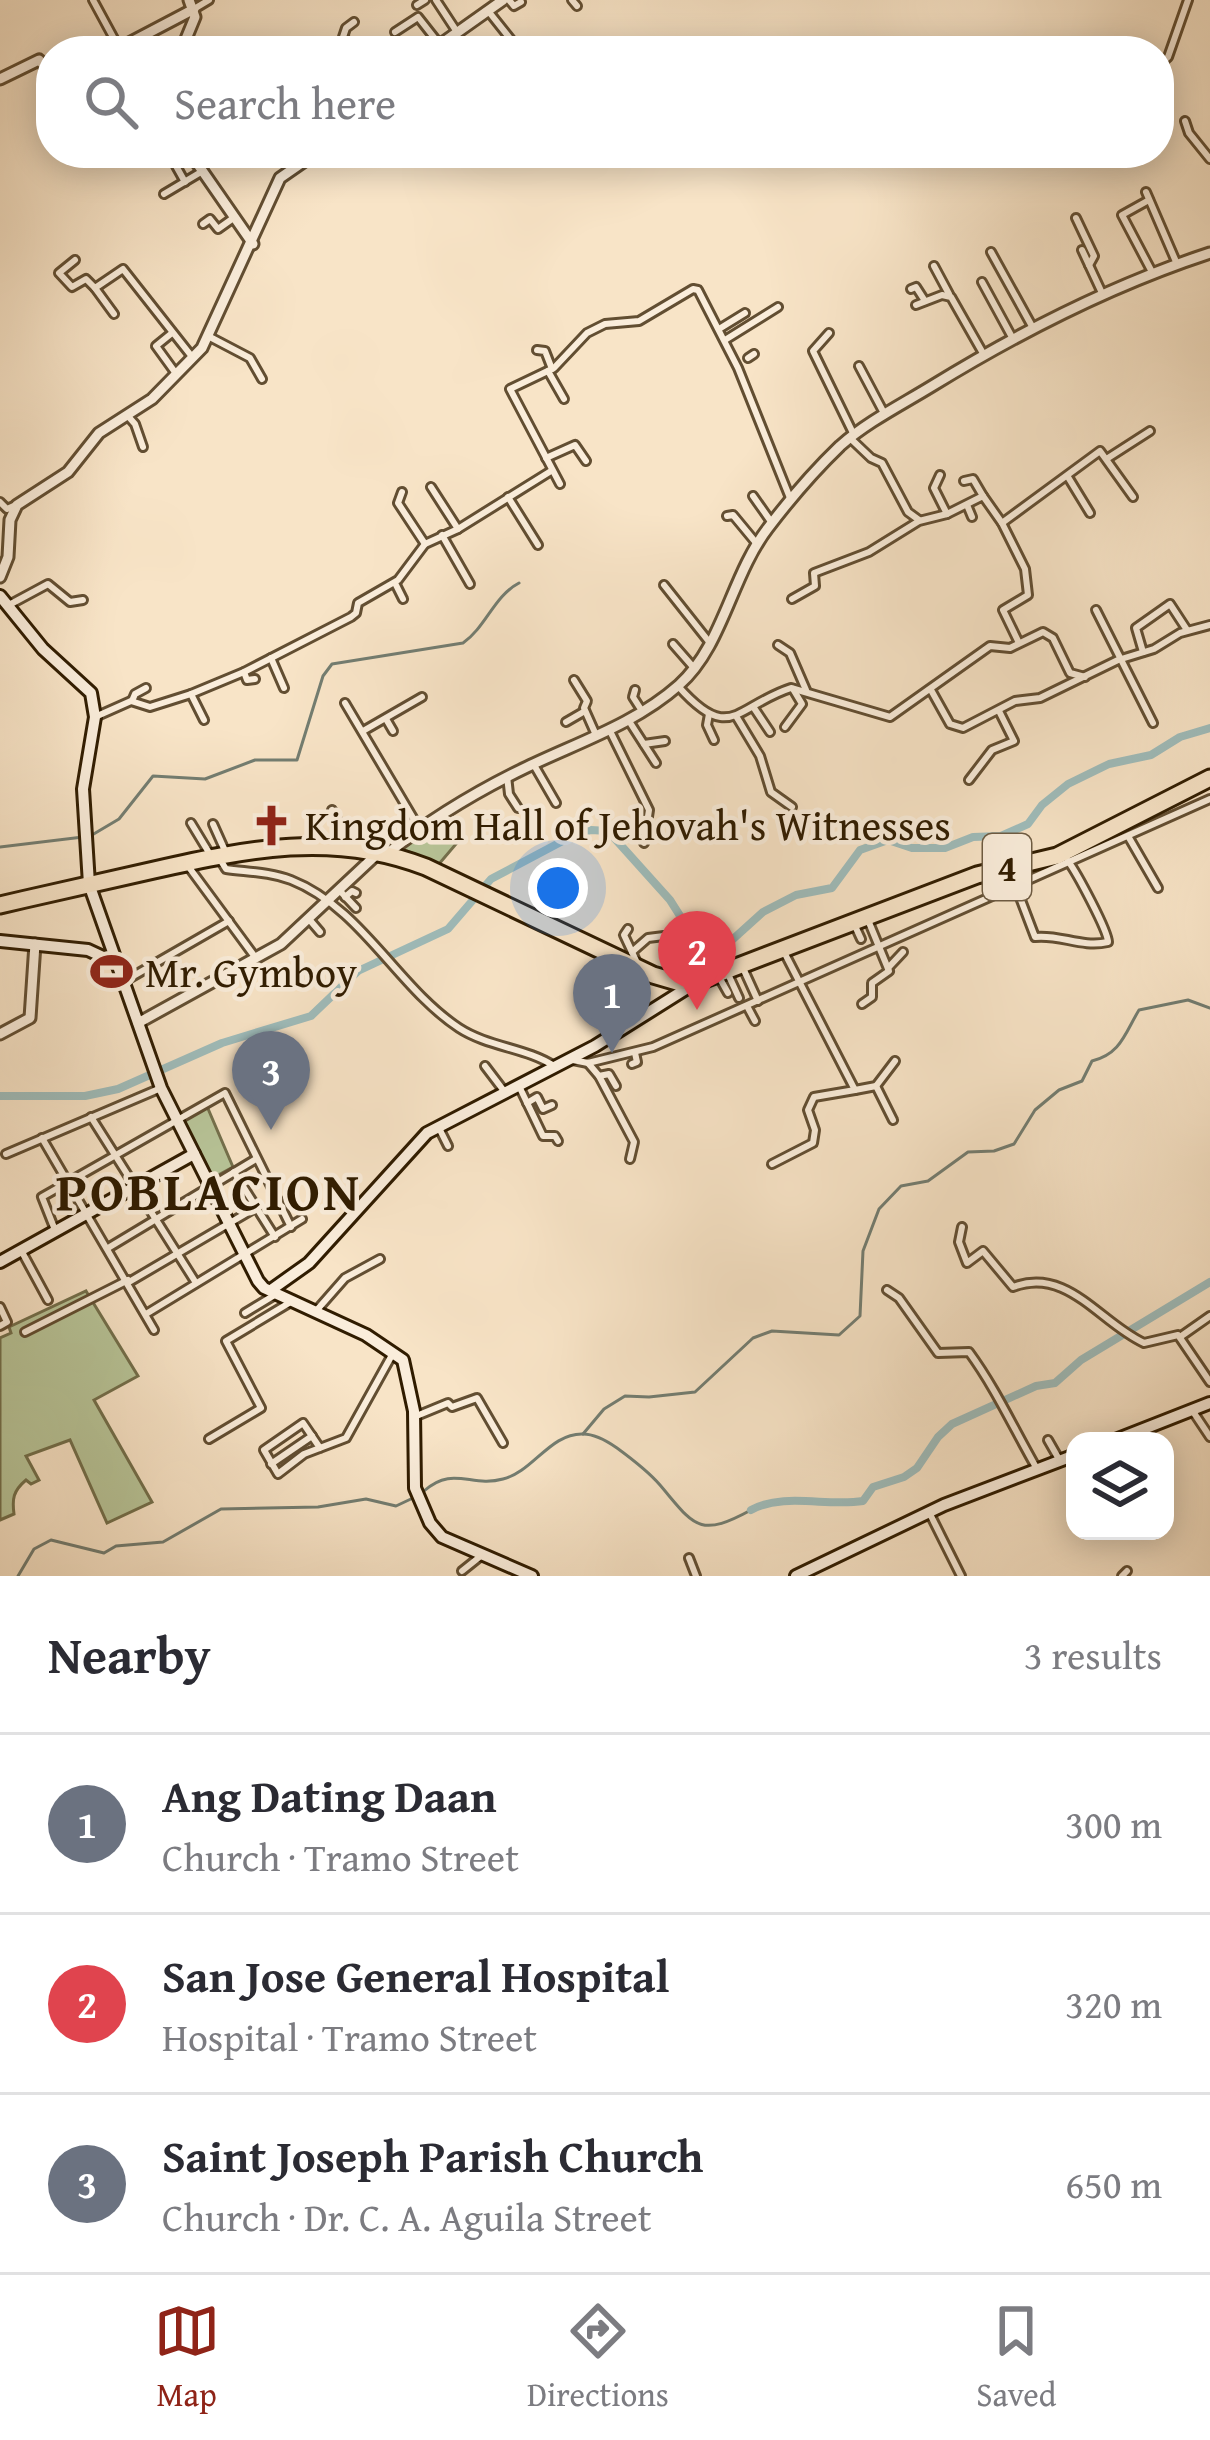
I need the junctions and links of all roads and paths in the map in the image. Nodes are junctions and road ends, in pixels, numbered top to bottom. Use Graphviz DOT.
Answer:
graph roads {
  1 [pos="93,0"];
  2 [pos="209,0"];
  3 [pos="436,0"];
  4 [pos="506,0"];
  5 [pos="1188,0"];
  6 [pos="521,2"];
  7 [pos="191,4"];
  8 [pos="489,12"];
  9 [pos="354,22"];
  10 [pos="394,32"];
  11 [pos="458,32"];
  12 [pos="110,36"];
  13 [pos="139,36"];
  14 [pos="188,36"];
  15 [pos="344,36"];
  16 [pos="429,36"];
  17 [pos="452,36"];
  18 [pos="508,36"];
  19 [pos="1174,40"];
  20 [pos="36,61"];
  21 [pos="0,79"];
  22 [pos="1185,121"];
  23 [pos="1210,159"];
  24 [pos="177,168"];
  25 [pos="199,168"];
  26 [pos="294,168"];
  27 [pos="201,172"];
  28 [pos="184,182"];
  29 [pos="164,194"];
  30 [pos="1076,218"];
  31 [pos="232,219"];
  32 [pos="203,224"];
  33 [pos="253,244"];
  34 [pos="1082,250"];
  35 [pos="992,252"];
  36 [pos="1210,253"];
  37 [pos="75,260"];
  38 [pos="1177,264"];
  39 [pos="1089,265"];
  40 [pos="934,266"];
  41 [pos="1151,272"];
  42 [pos="982,282"];
  43 [pos="95,288"];
  44 [pos="911,289"];
  45 [pos="1102,293"];
  46 [pos="951,297"];
  47 [pos="778,308"];
  48 [pos="745,313"];
  49 [pos="114,314"];
  50 [pos="719,329"];
  51 [pos="1033,329"];
  52 [pos="172,333"];
  53 [pos="829,333"];
  54 [pos="208,336"];
  55 [pos="1013,339"];
  56 [pos="725,340"];
  57 [pos="537,350"];
  58 [pos="984,355"];
  59 [pos="193,358"];
  60 [pos="859,365"];
  61 [pos="550,370"];
  62 [pos="177,375"];
  63 [pos="262,379"];
  64 [pos="564,400"];
  65 [pos="127,415"];
  66 [pos="885,415"];
  67 [pos="1150,431"];
  68 [pos="852,436"];
  69 [pos="143,447"];
  70 [pos="546,458"];
  71 [pos="1108,458"];
  72 [pos="586,461"];
  73 [pos="553,471"];
  74 [pos="940,475"];
  75 [pos="1067,477"];
  76 [pos="964,481"];
  77 [pos="560,484"];
  78 [pos="431,487"];
  79 [pos="402,492"];
  80 [pos="508,496"];
  81 [pos="753,496"];
  82 [pos="983,496"];
  83 [pos="1132,497"];
  84 [pos="791,501"];
  85 [pos="0,502"];
  86 [pos="16,505"];
  87 [pos="967,505"];
  88 [pos="1090,513"];
  89 [pos="947,514"];
  90 [pos="727,516"];
  91 [pos="972,517"];
  92 [pos="920,521"];
  93 [pos="772,523"];
  94 [pos="1002,523"];
  95 [pos="458,529"];
  96 [pos="442,535"];
  97 [pos="425,544"];
  98 [pos="757,544"];
  99 [pos="538,545"];
  100 [pos="0,577"];
  101 [pos="394,583"];
  102 [pos="470,584"];
  103 [pos="664,585"];
  104 [pos="403,599"];
  105 [pos="792,599"];
  106 [pos="83,600"];
  107 [pos="4,601"];
  108 [pos="1096,610"];
  109 [pos="724,612"];
  110 [pos="733,623"];
  111 [pos="1210,625"];
  112 [pos="1187,630"];
  113 [pos="673,644"];
  114 [pos="710,644"];
  115 [pos="1019,644"];
  116 [pos="778,645"];
  117 [pos="1143,652"];
  118 [pos="271,658"];
  119 [pos="1118,660"];
  120 [pos="694,668"];
  121 [pos="244,672"];
  122 [pos="1085,676"];
  123 [pos="255,680"];
  124 [pos="574,680"];
  125 [pos="678,686"];
  126 [pos="146,688"];
  127 [pos="284,688"];
  128 [pos="794,688"];
  129 [pos="931,689"];
  130 [pos="635,690"];
  131 [pos="806,690"];
  132 [pos="190,694"];
  133 [pos="422,697"];
  134 [pos="131,701"];
  135 [pos="344,703"];
  136 [pos="754,708"];
  137 [pos="585,711"];
  138 [pos="999,711"];
  139 [pos="642,712"];
  140 [pos="709,714"];
  141 [pos="736,716"];
  142 [pos="95,717"];
  143 [pos="386,719"];
  144 [pos="204,720"];
  145 [pos="628,721"];
  146 [pos="566,722"];
  147 [pos="1153,723"];
  148 [pos="785,727"];
  149 [pos="609,730"];
  150 [pos="363,731"];
  151 [pos="393,731"];
  152 [pos="770,732"];
  153 [pos="596,736"];
  154 [pos="714,740"];
  155 [pos="664,741"];
  156 [pos="644,744"];
  157 [pos="656,763"];
  158 [pos="534,764"];
  159 [pos="507,776"];
  160 [pos="1210,778"];
  161 [pos="969,779"];
  162 [pos="1210,799"];
  163 [pos="556,803"];
  164 [pos="792,807"];
  165 [pos="518,808"];
  166 [pos="332,810"];
  167 [pos="191,824"];
  168 [pos="213,824"];
  169 [pos="230,828"];
  170 [pos="419,829"];
  171 [pos="217,833"];
  172 [pos="1128,836"];
  173 [pos="644,843"];
  174 [pos="351,846"];
  175 [pos="384,852"];
  176 [pos="219,856"];
  177 [pos="1063,859"];
  178 [pos="186,863"];
  179 [pos="89,884"];
  180 [pos="1016,887"];
  181 [pos="1158,888"];
  182 [pos="342,893"];
  183 [pos="356,893"];
  184 [pos="326,900"];
  185 [pos="0,905"];
  186 [pos="356,908"];
  187 [pos="308,918"];
  188 [pos="229,920"];
  189 [pos="860,920"];
  190 [pos="628,929"];
  191 [pos="320,932"];
  192 [pos="664,936"];
  193 [pos="861,939"];
  194 [pos="0,940"];
  195 [pos="35,944"];
  196 [pos="880,948"];
  197 [pos="783,950"];
  198 [pos="903,952"];
  199 [pos="256,958"];
  200 [pos="636,960"];
  201 [pos="116,963"];
  202 [pos="888,968"];
  203 [pos="722,972"];
  204 [pos="123,982"];
  205 [pos="798,983"];
  206 [pos="728,993"];
  207 [pos="739,998"];
  208 [pos="758,1001"];
  209 [pos="862,1004"];
  210 [pos="747,1006"];
  211 [pos="755,1021"];
  212 [pos="138,1023"];
  213 [pos="0,1034"];
  214 [pos="635,1053"];
  215 [pos="569,1058"];
  216 [pos="896,1061"];
  217 [pos="588,1063"];
  218 [pos="632,1064"];
  219 [pos="484,1066"];
  220 [pos="554,1066"];
  221 [pos="599,1076"];
  222 [pos="157,1078"];
  223 [pos="518,1084"];
  224 [pos="616,1086"];
  225 [pos="872,1088"];
  226 [pos="855,1090"];
  227 [pos="504,1091"];
  228 [pos="527,1103"];
  229 [pos="553,1105"];
  230 [pos="881,1106"];
  231 [pos="91,1117"];
  232 [pos="175,1120"];
  233 [pos="893,1120"];
  234 [pos="438,1126"];
  235 [pos="43,1138"];
  236 [pos="558,1141"];
  237 [pos="448,1146"];
  238 [pos="6,1154"];
  239 [pos="194,1154"];
  240 [pos="115,1155"];
  241 [pos="256,1159"];
  242 [pos="630,1159"];
  243 [pos="772,1163"];
  244 [pos="234,1172"];
  245 [pos="69,1182"];
  246 [pos="136,1187"];
  247 [pos="209,1187"];
  248 [pos="257,1207"];
  249 [pos="88,1215"];
  250 [pos="156,1219"];
  251 [pos="302,1219"];
  252 [pos="227,1224"];
  253 [pos="291,1227"];
  254 [pos="962,1228"];
  255 [pos="51,1237"];
  256 [pos="275,1237"];
  257 [pos="108,1248"];
  258 [pos="22,1252"];
  259 [pos="177,1252"];
  260 [pos="244,1256"];
  261 [pos="380,1259"];
  262 [pos="0,1262"];
  263 [pos="128,1281"];
  264 [pos="196,1283"];
  265 [pos="886,1290"];
  266 [pos="273,1291"];
  267 [pos="48,1300"];
  268 [pos="292,1301"];
  269 [pos="0,1307"];
  270 [pos="316,1311"];
  271 [pos="245,1313"];
  272 [pos="146,1314"];
  273 [pos="1210,1316"];
  274 [pos="0,1326"];
  275 [pos="154,1330"];
  276 [pos="25,1332"];
  277 [pos="1180,1337"];
  278 [pos="394,1353"];
  279 [pos="1210,1382"];
  280 [pos="1210,1402"];
  281 [pos="1192,1410"];
  282 [pos="414,1418"];
  283 [pos="1136,1432"];
  284 [pos="312,1436"];
  285 [pos="1210,1437"];
  286 [pos="209,1438"];
  287 [pos="1048,1440"];
  288 [pos="503,1443"];
  289 [pos="320,1448"];
  290 [pos="1066,1459"];
  291 [pos="1060,1461"];
  292 [pos="271,1464"];
  293 [pos="1037,1469"];
  294 [pos="928,1512"];
  295 [pos="482,1556"];
  296 [pos="689,1558"];
  297 [pos="823,1560"];
  298 [pos="462,1570"];
  299 [pos="513,1573"];
  300 [pos="957,1574"];
  301 [pos="532,1576"];
  302 [pos="696,1576"];
  303 [pos="796,1576"];
  304 [pos="829,1576"];
  1 -- 12 [label="street"];
  2 -- 7 [label="street"];
  3 -- 11 [label="street"];
  4 -- 6 [label="street"];
  4 -- 8 [label="street"];
  5 -- 19 [label="street"];
  7 -- 13 [label="street"];
  7 -- 14 [label="street"];
  8 -- 11 [label="street"];
  8 -- 18 [label="street"];
  9 -- 15 [label="street"];
  10 -- 16 [label="street"];
  11 -- 17 [label="street"];
  20 -- 21 [label="street"];
  22 -- 23 [label="street"];
  24 -- 28 [label="street"];
  25 -- 27 [label="street"];
  26 -- 33 [label="street"];
  27 -- 28 [label="street"];
  27 -- 31 [label="street"];
  28 -- 29 [label="street"];
  30 -- 39 [label="street"];
  31 -- 32 [label="street"];
  31 -- 33 [label="street"];
  33 -- 54 [label="street"];
  34 -- 39 [label="street"];
  35 -- 51 [label="street"];
  36 -- 38 [label="street"];
  37 -- 43 [label="street"];
  38 -- 41 [label="street"];
  38 -- 41 [label="street"];
  39 -- 45 [label="street"];
  40 -- 46 [label="street"];
  41 -- 45 [label="street"];
  42 -- 55 [label="street"];
  43 -- 49 [label="street"];
  43 -- 52 [label="street"];
  44 -- 46 [label="street"];
  45 -- 51 [label="street"];
  46 -- 58 [label="street"];
  47 -- 56 [label="street"];
  48 -- 50 [label="street"];
  50 -- 56 [label="street"];
  50 -- 61 [label="street"];
  51 -- 55 [label="street"];
  52 -- 59 [label="street"];
  52 -- 62 [label="street"];
  53 -- 68 [label="street"];
  54 -- 59 [label="street"];
  54 -- 63 [label="street"];
  55 -- 58 [label="street"];
  56 -- 84 [label="street"];
  57 -- 61 [label="street"];
  58 -- 66 [label="street"];
  59 -- 62 [label="street"];
  60 -- 66 [label="street"];
  61 -- 64 [label="street"];
  61 -- 70 [label="street"];
  62 -- 65 [label="street"];
  65 -- 69 [label="street"];
  65 -- 86 [label="street"];
  66 -- 68 [label="street"];
  67 -- 71 [label="street"];
  68 -- 84 [label="street"];
  68 -- 92 [label="street"];
  70 -- 72 [label="street"];
  70 -- 73 [label="street"];
  71 -- 75 [label="street"];
  71 -- 83 [label="street"];
  73 -- 77 [label="street"];
  73 -- 80 [label="street"];
  74 -- 89 [label="street"];
  75 -- 88 [label="street"];
  75 -- 94 [label="street"];
  76 -- 82 [label="street"];
  78 -- 95 [label="street"];
  79 -- 97 [label="street"];
  80 -- 95 [label="street"];
  80 -- 99 [label="street"];
  81 -- 93 [label="street"];
  82 -- 87 [label="street"];
  82 -- 94 [label="street"];
  84 -- 93 [label="street"];
  85 -- 86 [label="street"];
  86 -- 100 [label="street"];
  87 -- 89 [label="street"];
  87 -- 91 [label="street"];
  89 -- 92 [label="street"];
  90 -- 98 [label="street"];
  92 -- 105 [label="street"];
  93 -- 98 [label="street"];
  94 -- 115 [label="street"];
  95 -- 96 [label="street"];
  96 -- 97 [label="street"];
  96 -- 102 [label="street"];
  97 -- 101 [label="street"];
  98 -- 109 [label="street"];
  101 -- 104 [label="street"];
  101 -- 118 [label="street"];
  103 -- 114 [label="street"];
  106 -- 107 [label="street"];
  107 -- 142 [label="main road"];
  108 -- 119 [label="street"];
  109 -- 110 [label="street"];
  109 -- 114 [label="street"];
  111 -- 112 [label="street"];
  112 -- 117 [label="street"];
  112 -- 117 [label="street"];
  113 -- 120 [label="street"];
  114 -- 120 [label="street"];
  115 -- 122 [label="street"];
  115 -- 129 [label="street"];
  116 -- 131 [label="street"];
  117 -- 119 [label="street"];
  118 -- 121 [label="street"];
  118 -- 127 [label="street"];
  119 -- 122 [label="street"];
  119 -- 147 [label="street"];
  120 -- 125 [label="street"];
  121 -- 123 [label="street"];
  121 -- 132 [label="street"];
  122 -- 138 [label="street"];
  124 -- 137 [label="street"];
  125 -- 139 [label="street"];
  125 -- 140 [label="street"];
  126 -- 134 [label="street"];
  128 -- 131 [label="street"];
  128 -- 136 [label="street"];
  128 -- 148 [label="street"];
  129 -- 131 [label="street"];
  129 -- 138 [label="street"];
  130 -- 139 [label="street"];
  132 -- 134 [label="street"];
  132 -- 144 [label="street"];
  133 -- 143 [label="street"];
  134 -- 142 [label="street"];
  135 -- 150 [label="street"];
  136 -- 141 [label="street"];
  136 -- 152 [label="street"];
  137 -- 146 [label="street"];
  137 -- 153 [label="street"];
  138 -- 161 [label="street"];
  139 -- 145 [label="street"];
  140 -- 141 [label="street"];
  140 -- 154 [label="street"];
  141 -- 164 [label="street"];
  142 -- 179 [label="main road"];
  143 -- 150 [label="street"];
  143 -- 151 [label="street"];
  145 -- 149 [label="street"];
  145 -- 156 [label="street"];
  149 -- 153 [label="street"];
  149 -- 173 [label="street"];
  150 -- 170 [label="street"];
  153 -- 158 [label="street"];
  155 -- 156 [label="street"];
  156 -- 157 [label="street"];
  158 -- 159 [label="street"];
  158 -- 163 [label="street"];
  159 -- 165 [label="street"];
  159 -- 170 [label="street"];
  160 -- 177 [label="highway, 4"];
  162 -- 172 [label="street"];
  166 -- 174 [label="street"];
  167 -- 176 [label="street"];
  168 -- 171 [label="street"];
  169 -- 171 [label="street"];
  170 -- 175 [label="street"];
  171 -- 176 [label="street"];
  172 -- 177 [label="street"];
  172 -- 181 [label="street"];
  174 -- 175 [label="highway, 4"];
  174 -- 176 [label="highway, 4"];
  175 -- 182 [label="street"];
  175 -- 200 [label="highway, 4"];
  176 -- 178 [label="highway, 4"];
  176 -- 184 [label="street"];
  177 -- 180 [label="street"];
  177 -- 180 [label="street"];
  177 -- 189 [label="highway, 4"];
  178 -- 179 [label="highway, 4"];
  178 -- 188 [label="street"];
  179 -- 185 [label="highway, 4"];
  179 -- 201 [label="main road"];
  180 -- 196 [label="street"];
  182 -- 183 [label="street"];
  182 -- 184 [label="street"];
  182 -- 186 [label="street"];
  184 -- 187 [label="street"];
  184 -- 220 [label="street"];
  187 -- 191 [label="street"];
  187 -- 199 [label="street"];
  188 -- 199 [label="street"];
  188 -- 204 [label="street"];
  189 -- 193 [label="street"];
  189 -- 196 [label="street"];
  189 -- 197 [label="highway, 4"];
  190 -- 200 [label="street"];
  192 -- 200 [label="street"];
  194 -- 195 [label="main road"];
  195 -- 201 [label="main road"];
  195 -- 213 [label="street"];
  196 -- 202 [label="street"];
  196 -- 205 [label="street"];
  197 -- 203 [label="highway, 4"];
  197 -- 205 [label="street"];
  198 -- 202 [label="street"];
  199 -- 212 [label="street"];
  200 -- 203 [label="highway, 4"];
  201 -- 204 [label="main road"];
  202 -- 209 [label="street"];
  203 -- 206 [label="street"];
  203 -- 207 [label="street"];
  203 -- 208 [label="street"];
  203 -- 215 [label="main road"];
  204 -- 212 [label="main road"];
  205 -- 208 [label="street"];
  205 -- 226 [label="street"];
  208 -- 210 [label="street"];
  210 -- 211 [label="street"];
  210 -- 214 [label="street"];
  212 -- 222 [label="main road"];
  214 -- 217 [label="street"];
  214 -- 218 [label="street"];
  215 -- 217 [label="street"];
  215 -- 220 [label="main road"];
  216 -- 225 [label="street"];
  217 -- 221 [label="street"];
  219 -- 227 [label="street"];
  220 -- 223 [label="main road"];
  221 -- 224 [label="street"];
  221 -- 242 [label="street"];
  222 -- 231 [label="street"];
  222 -- 232 [label="main road"];
  223 -- 227 [label="main road"];
  223 -- 228 [label="street"];
  225 -- 226 [label="street"];
  225 -- 230 [label="street"];
  225 -- 233 [label="street"];
  226 -- 243 [label="street"];
  227 -- 234 [label="main road"];
  228 -- 229 [label="street"];
  228 -- 236 [label="street"];
  231 -- 235 [label="street"];
  231 -- 240 [label="street"];
  232 -- 239 [label="main road"];
  232 -- 240 [label="street"];
  232 -- 241 [label="street"];
  234 -- 237 [label="street"];
  234 -- 266 [label="main road"];
  235 -- 238 [label="street"];
  235 -- 245 [label="street"];
  239 -- 246 [label="main road"];
  239 -- 247 [label="main road"];
  240 -- 245 [label="street"];
  240 -- 246 [label="street"];
  241 -- 244 [label="street"];
  241 -- 253 [label="street"];
  244 -- 247 [label="street"];
  244 -- 248 [label="street"];
  245 -- 249 [label="street"];
  245 -- 255 [label="street"];
  246 -- 249 [label="main road"];
  246 -- 250 [label="street"];
  247 -- 250 [label="street"];
  247 -- 252 [label="main road"];
  248 -- 252 [label="street"];
  248 -- 256 [label="street"];
  249 -- 255 [label="main road"];
  249 -- 257 [label="street"];
  250 -- 257 [label="street"];
  250 -- 259 [label="street"];
  251 -- 253 [label="street"];
  252 -- 259 [label="street"];
  252 -- 260 [label="main road"];
  253 -- 256 [label="street"];
  254 -- 277 [label="street"];
  255 -- 258 [label="main road"];
  256 -- 260 [label="street"];
  257 -- 263 [label="street"];
  258 -- 262 [label="main road"];
  258 -- 267 [label="street"];
  259 -- 263 [label="street"];
  259 -- 264 [label="street"];
  260 -- 264 [label="street"];
  260 -- 266 [label="main road"];
  261 -- 270 [label="street"];
  263 -- 272 [label="street"];
  263 -- 276 [label="street"];
  264 -- 272 [label="street"];
  265 -- 293 [label="street"];
  266 -- 268 [label="main road"];
  266 -- 271 [label="street"];
  268 -- 270 [label="main road"];
  268 -- 286 [label="street"];
  269 -- 274 [label="street"];
  270 -- 278 [label="main road"];
  272 -- 275 [label="street"];
  273 -- 277 [label="street"];
  277 -- 279 [label="street"];
  278 -- 282 [label="main road"];
  278 -- 289 [label="street"];
  280 -- 281 [label="main road"];
  281 -- 283 [label="main road"];
  281 -- 285 [label="street"];
  282 -- 288 [label="street"];
  282 -- 295 [label="main road"];
  284 -- 289 [label="street"];
  284 -- 292 [label="street"];
  284 -- 292 [label="street"];
  287 -- 291 [label="street"];
  289 -- 292 [label="street"];
  290 -- 291 [label="main road"];
  291 -- 293 [label="main road"];
  293 -- 294 [label="main road"];
  294 -- 297 [label="main road"];
  294 -- 300 [label="street"];
  295 -- 298 [label="street"];
  295 -- 299 [label="main road"];
  296 -- 302 [label="street"];
  297 -- 303 [label="main road"];
  297 -- 304 [label="street"];
  299 -- 301 [label="main road"];
}
